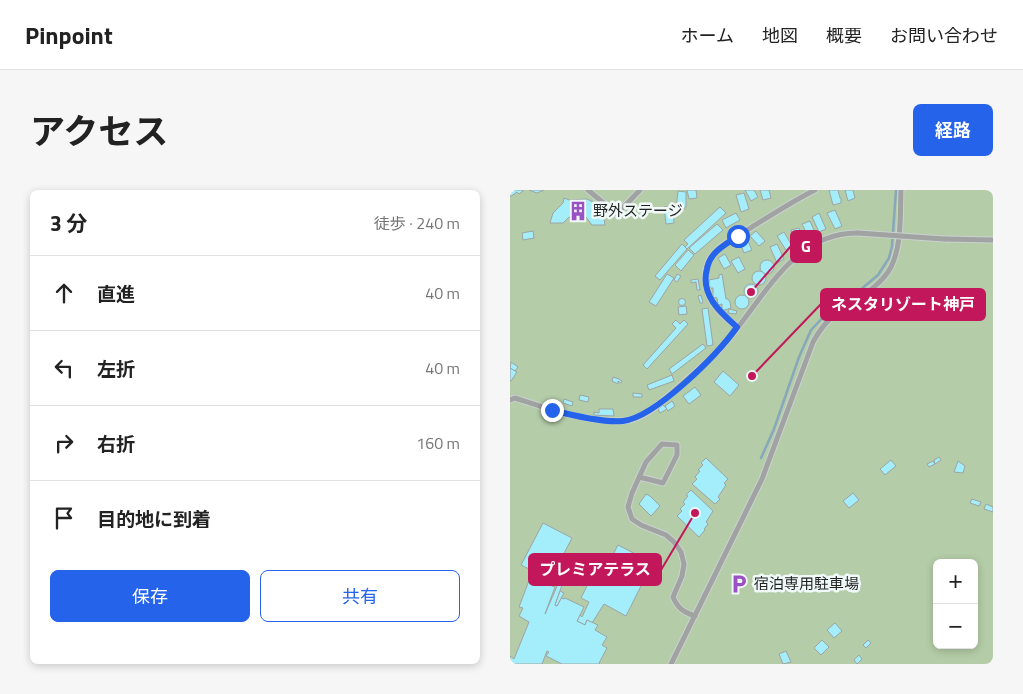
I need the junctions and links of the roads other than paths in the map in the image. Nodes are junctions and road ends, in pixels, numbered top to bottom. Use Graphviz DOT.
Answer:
graph roads {
  1 [pos="588,190"];
  2 [pos="640,190"];
  3 [pos="815,190"];
  4 [pos="901,190"];
  5 [pos="993,240"];
  6 [pos="737,327"];
  7 [pos="510,394"];
  8 [pos="512,399"];
  9 [pos="639,477"];
  10 [pos="695,616"];
  11 [pos="671,664"];
  1 -- 2 [label="lane"];
  3 -- 6 [label="lane"];
  4 -- 10 [label="lane"];
  5 -- 6 [label="lane, bridge"];
  6 -- 8 [label="lane"];
  7 -- 8 [label="lane"];
  9 -- 9 [label="lane"];
  9 -- 10 [label="lane"];
  10 -- 11 [label="lane"];
}
